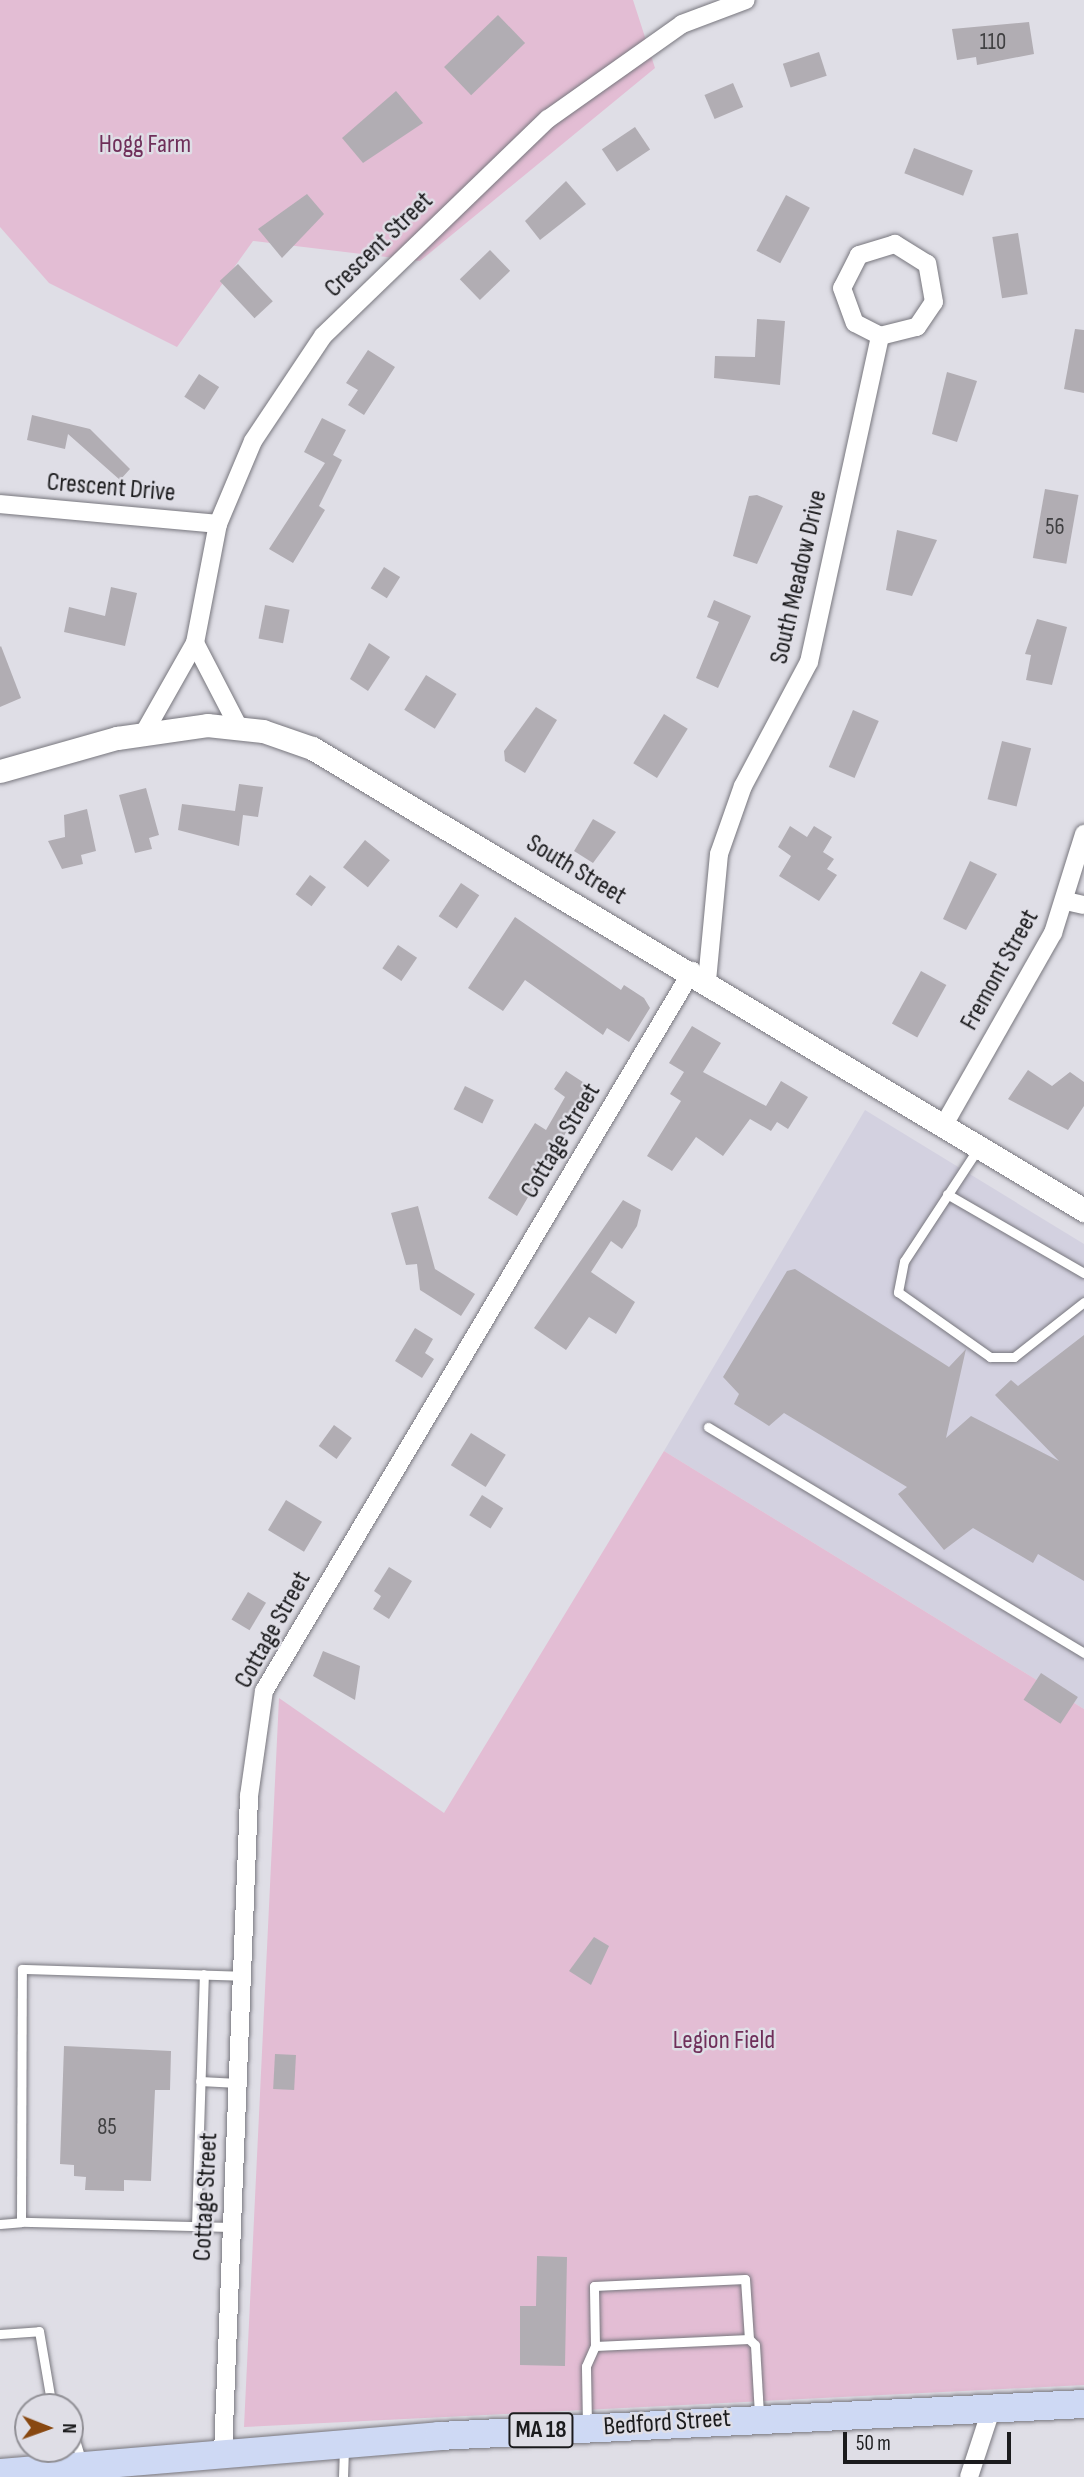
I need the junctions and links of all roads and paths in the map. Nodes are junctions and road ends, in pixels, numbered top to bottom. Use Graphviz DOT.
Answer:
graph roads {
  1 [pos="746,0"];
  2 [pos="880,336"];
  3 [pos="0,504"];
  4 [pos="218,524"];
  5 [pos="195,643"];
  6 [pos="238,726"];
  7 [pos="144,733"];
  8 [pos="0,771"];
  9 [pos="1084,834"];
  10 [pos="1075,903"];
  11 [pos="699,976"];
  12 [pos="945,1124"];
  13 [pos="981,1144"];
  14 [pos="947,1194"];
  15 [pos="1084,1210"];
  16 [pos="1084,1273"];
  17 [pos="1084,1302"];
  18 [pos="708,1427"];
  19 [pos="1084,1653"];
  20 [pos="204,1974"];
  21 [pos="244,1976"];
  22 [pos="200,2081"];
  23 [pos="240,2083"];
  24 [pos="21,2222"];
  25 [pos="0,2224"];
  26 [pos="195,2227"];
  27 [pos="231,2227"];
  28 [pos="0,2334"];
  29 [pos="749,2339"];
  30 [pos="595,2346"];
  31 [pos="50,2393"];
  32 [pos="1084,2404"];
  33 [pos="992,2407"];
  34 [pos="759,2417"];
  35 [pos="587,2428"];
  36 [pos="344,2445"];
  37 [pos="223,2453"];
  38 [pos="82,2465"];
  39 [pos="153,2468"];
  40 [pos="0,2473"];
  41 [pos="343,2477"];
  42 [pos="969,2477"];
  1 -- 4 [label="street, Crescent Street"];
  2 -- 2 [label="street"];
  2 -- 11 [label="street, South Meadow Drive"];
  3 -- 4 [label="street, Crescent Drive"];
  4 -- 5 [label="street, Crescent Street"];
  5 -- 6 [label="street"];
  5 -- 7 [label="street, Crescent Street"];
  6 -- 7 [label="street, South Street"];
  6 -- 11 [label="street, South Street"];
  7 -- 8 [label="street, South Street"];
  9 -- 10 [label="street, Fremont Street"];
  10 -- 12 [label="street, Fremont Street"];
  11 -- 12 [label="street, South Street"];
  11 -- 21 [label="street, Cottage Street"];
  12 -- 13 [label="street, South Street"];
  13 -- 14 [label="lane"];
  13 -- 15 [label="street, South Street"];
  14 -- 16 [label="lane"];
  14 -- 17 [label="lane"];
  18 -- 19 [label="lane"];
  20 -- 21 [label="lane"];
  20 -- 22 [label="lane"];
  20 -- 24 [label="lane"];
  21 -- 23 [label="street, Cottage Street"];
  22 -- 23 [label="lane"];
  22 -- 26 [label="lane"];
  23 -- 27 [label="street, Cottage Street"];
  24 -- 25 [label="lane"];
  24 -- 26 [label="lane"];
  26 -- 27 [label="lane"];
  27 -- 37 [label="street, Cottage Street"];
  28 -- 31 [label="lane"];
  29 -- 30 [label="lane"];
  29 -- 30 [label="lane"];
  29 -- 34 [label="lane"];
  30 -- 35 [label="lane"];
  32 -- 33 [label="main road, Bedford Street / MA 18"];
  33 -- 34 [label="main road, Bedford Street / MA 18"];
  33 -- 42 [label="street"];
  34 -- 35 [label="main road, Bedford Street / MA 18"];
  35 -- 36 [label="main road, Bedford Street / MA 18"];
  36 -- 37 [label="main road, Bedford Street / MA 18"];
  36 -- 41 [label="lane"];
  37 -- 39 [label="main road, Bedford Street / MA 18"];
  38 -- 39 [label="main road, Bedford Street / MA 18"];
  38 -- 40 [label="main road, Bedford Street / MA 18"];
}
